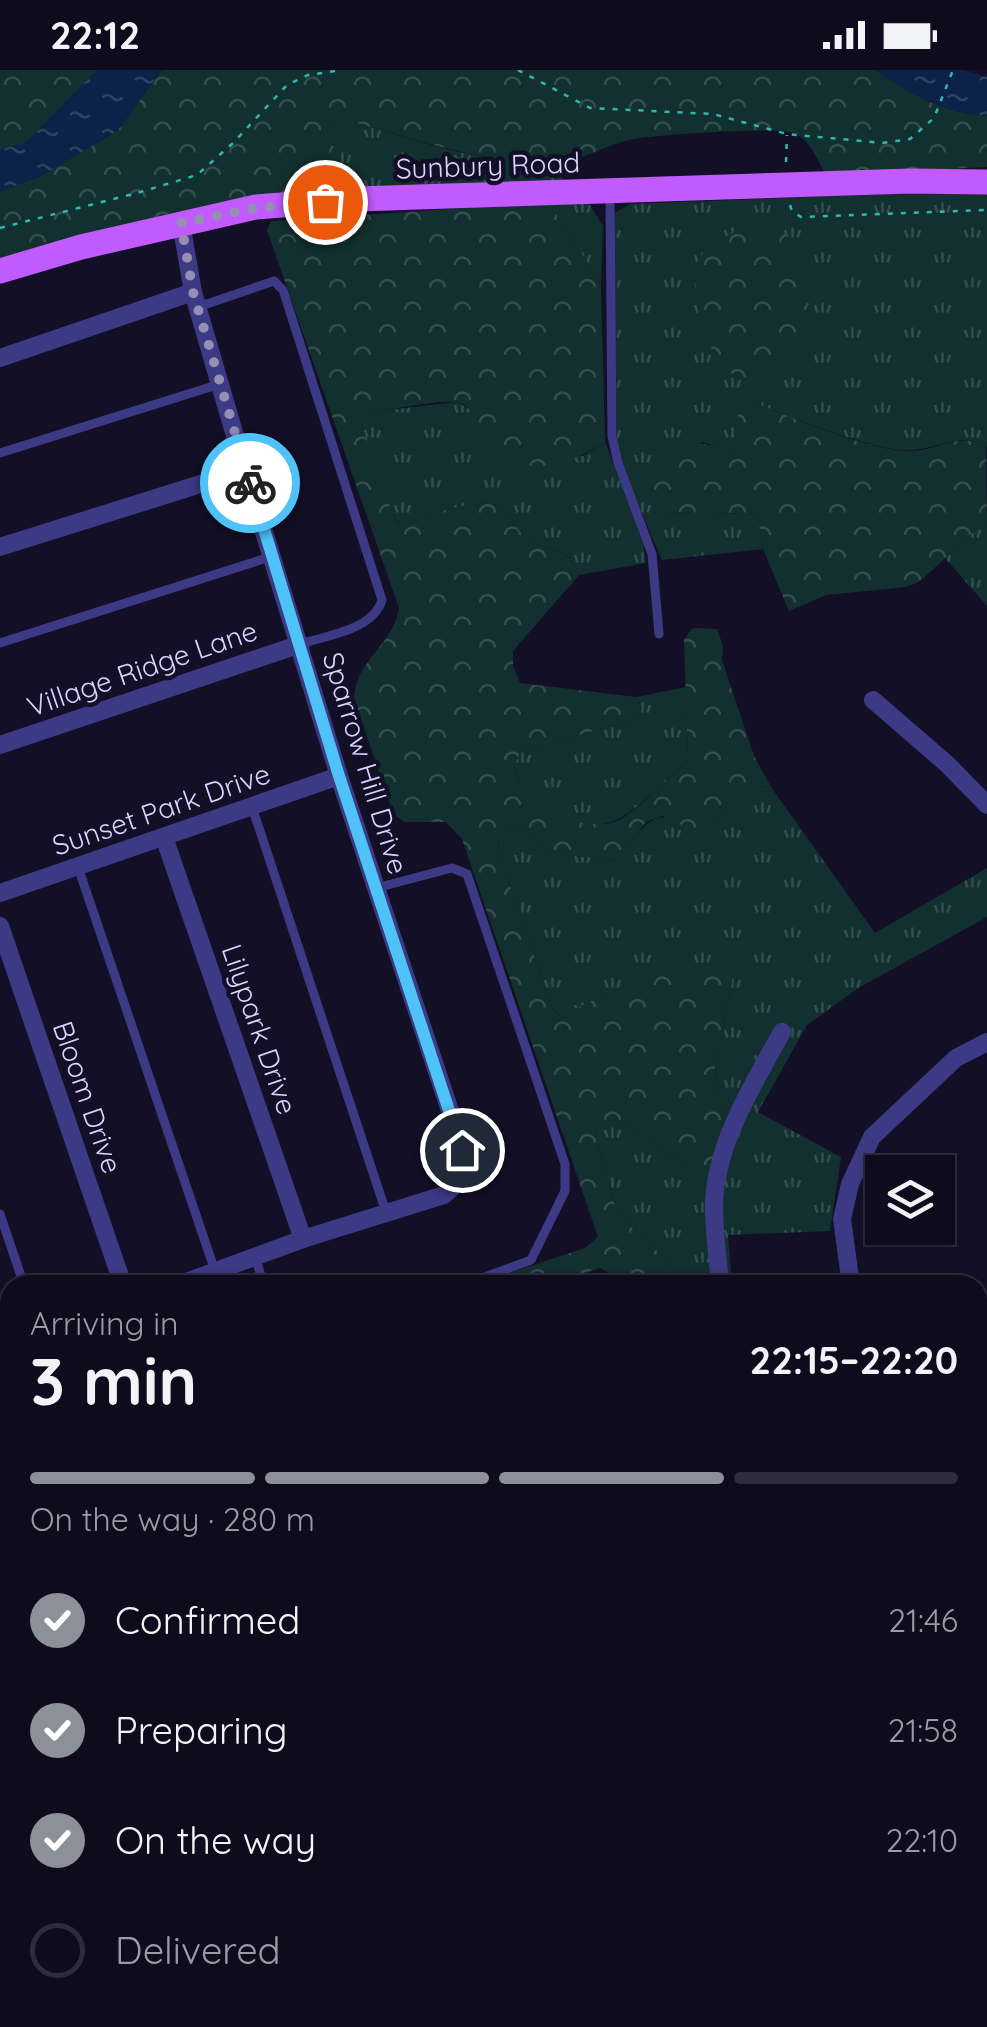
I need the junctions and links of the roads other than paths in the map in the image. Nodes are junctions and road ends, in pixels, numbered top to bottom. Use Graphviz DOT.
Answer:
graph roads {
  1 [pos="987,182"];
  2 [pos="610,191"];
  3 [pos="181,223"];
  4 [pos="0,271"];
  5 [pos="195,300"];
  6 [pos="0,358"];
  7 [pos="220,384"];
  8 [pos="0,454"];
  9 [pos="245,470"];
  10 [pos="0,548"];
  11 [pos="272,556"];
  12 [pos="660,634"];
  13 [pos="0,644"];
  14 [pos="301,644"];
  15 [pos="873,700"];
  16 [pos="0,744"];
  17 [pos="339,776"];
  18 [pos="987,805"];
  19 [pos="252,807"];
  20 [pos="164,837"];
  21 [pos="78,866"];
  22 [pos="376,888"];
  23 [pos="0,893"];
  24 [pos="0,926"];
  25 [pos="782,1032"];
  26 [pos="987,1042"];
  27 [pos="386,1213"];
  28 [pos="0,1214"];
  29 [pos="304,1239"];
  30 [pos="255,1257"];
  31 [pos="215,1272"];
  32 [pos="21,1275"];
  33 [pos="120,1275"];
  34 [pos="206,1275"];
  35 [pos="261,1275"];
  36 [pos="491,1275"];
  37 [pos="719,1275"];
  38 [pos="850,1275"];
  1 -- 2 [label="main road, Sunbury Road"];
  2 -- 3 [label="main road, Sunbury Road"];
  2 -- 12 [label="lane"];
  3 -- 4 [label="main road, Sunbury Road"];
  3 -- 5 [label="street, Sparrow Hill Drive"];
  5 -- 6 [label="street"];
  5 -- 7 [label="street, Sparrow Hill Drive"];
  5 -- 14 [label="lane"];
  7 -- 8 [label="lane"];
  7 -- 9 [label="street, Sparrow Hill Drive"];
  9 -- 10 [label="street"];
  9 -- 11 [label="street, Sparrow Hill Drive"];
  11 -- 13 [label="lane"];
  11 -- 14 [label="street, Sparrow Hill Drive"];
  14 -- 16 [label="street, Village Ridge Lane"];
  14 -- 17 [label="street, Sparrow Hill Drive"];
  15 -- 18 [label="street"];
  17 -- 19 [label="street, Sunset Park Drive"];
  17 -- 22 [label="street, Sparrow Hill Drive"];
  19 -- 20 [label="street, Sunset Park Drive"];
  19 -- 27 [label="lane"];
  20 -- 21 [label="street, Sunset Park Drive"];
  20 -- 29 [label="street, Lilypark Drive"];
  21 -- 23 [label="street, Sunset Park Drive"];
  21 -- 31 [label="lane"];
  22 -- 27 [label="street, Sparrow Hill Drive"];
  22 -- 36 [label="lane"];
  24 -- 33 [label="street, Bloom Drive"];
  25 -- 37 [label="street"];
  26 -- 38 [label="street"];
  27 -- 29 [label="street"];
  28 -- 32 [label="lane"];
  29 -- 30 [label="street"];
  30 -- 31 [label="street"];
  30 -- 35 [label="lane"];
  31 -- 34 [label="street"];
}
